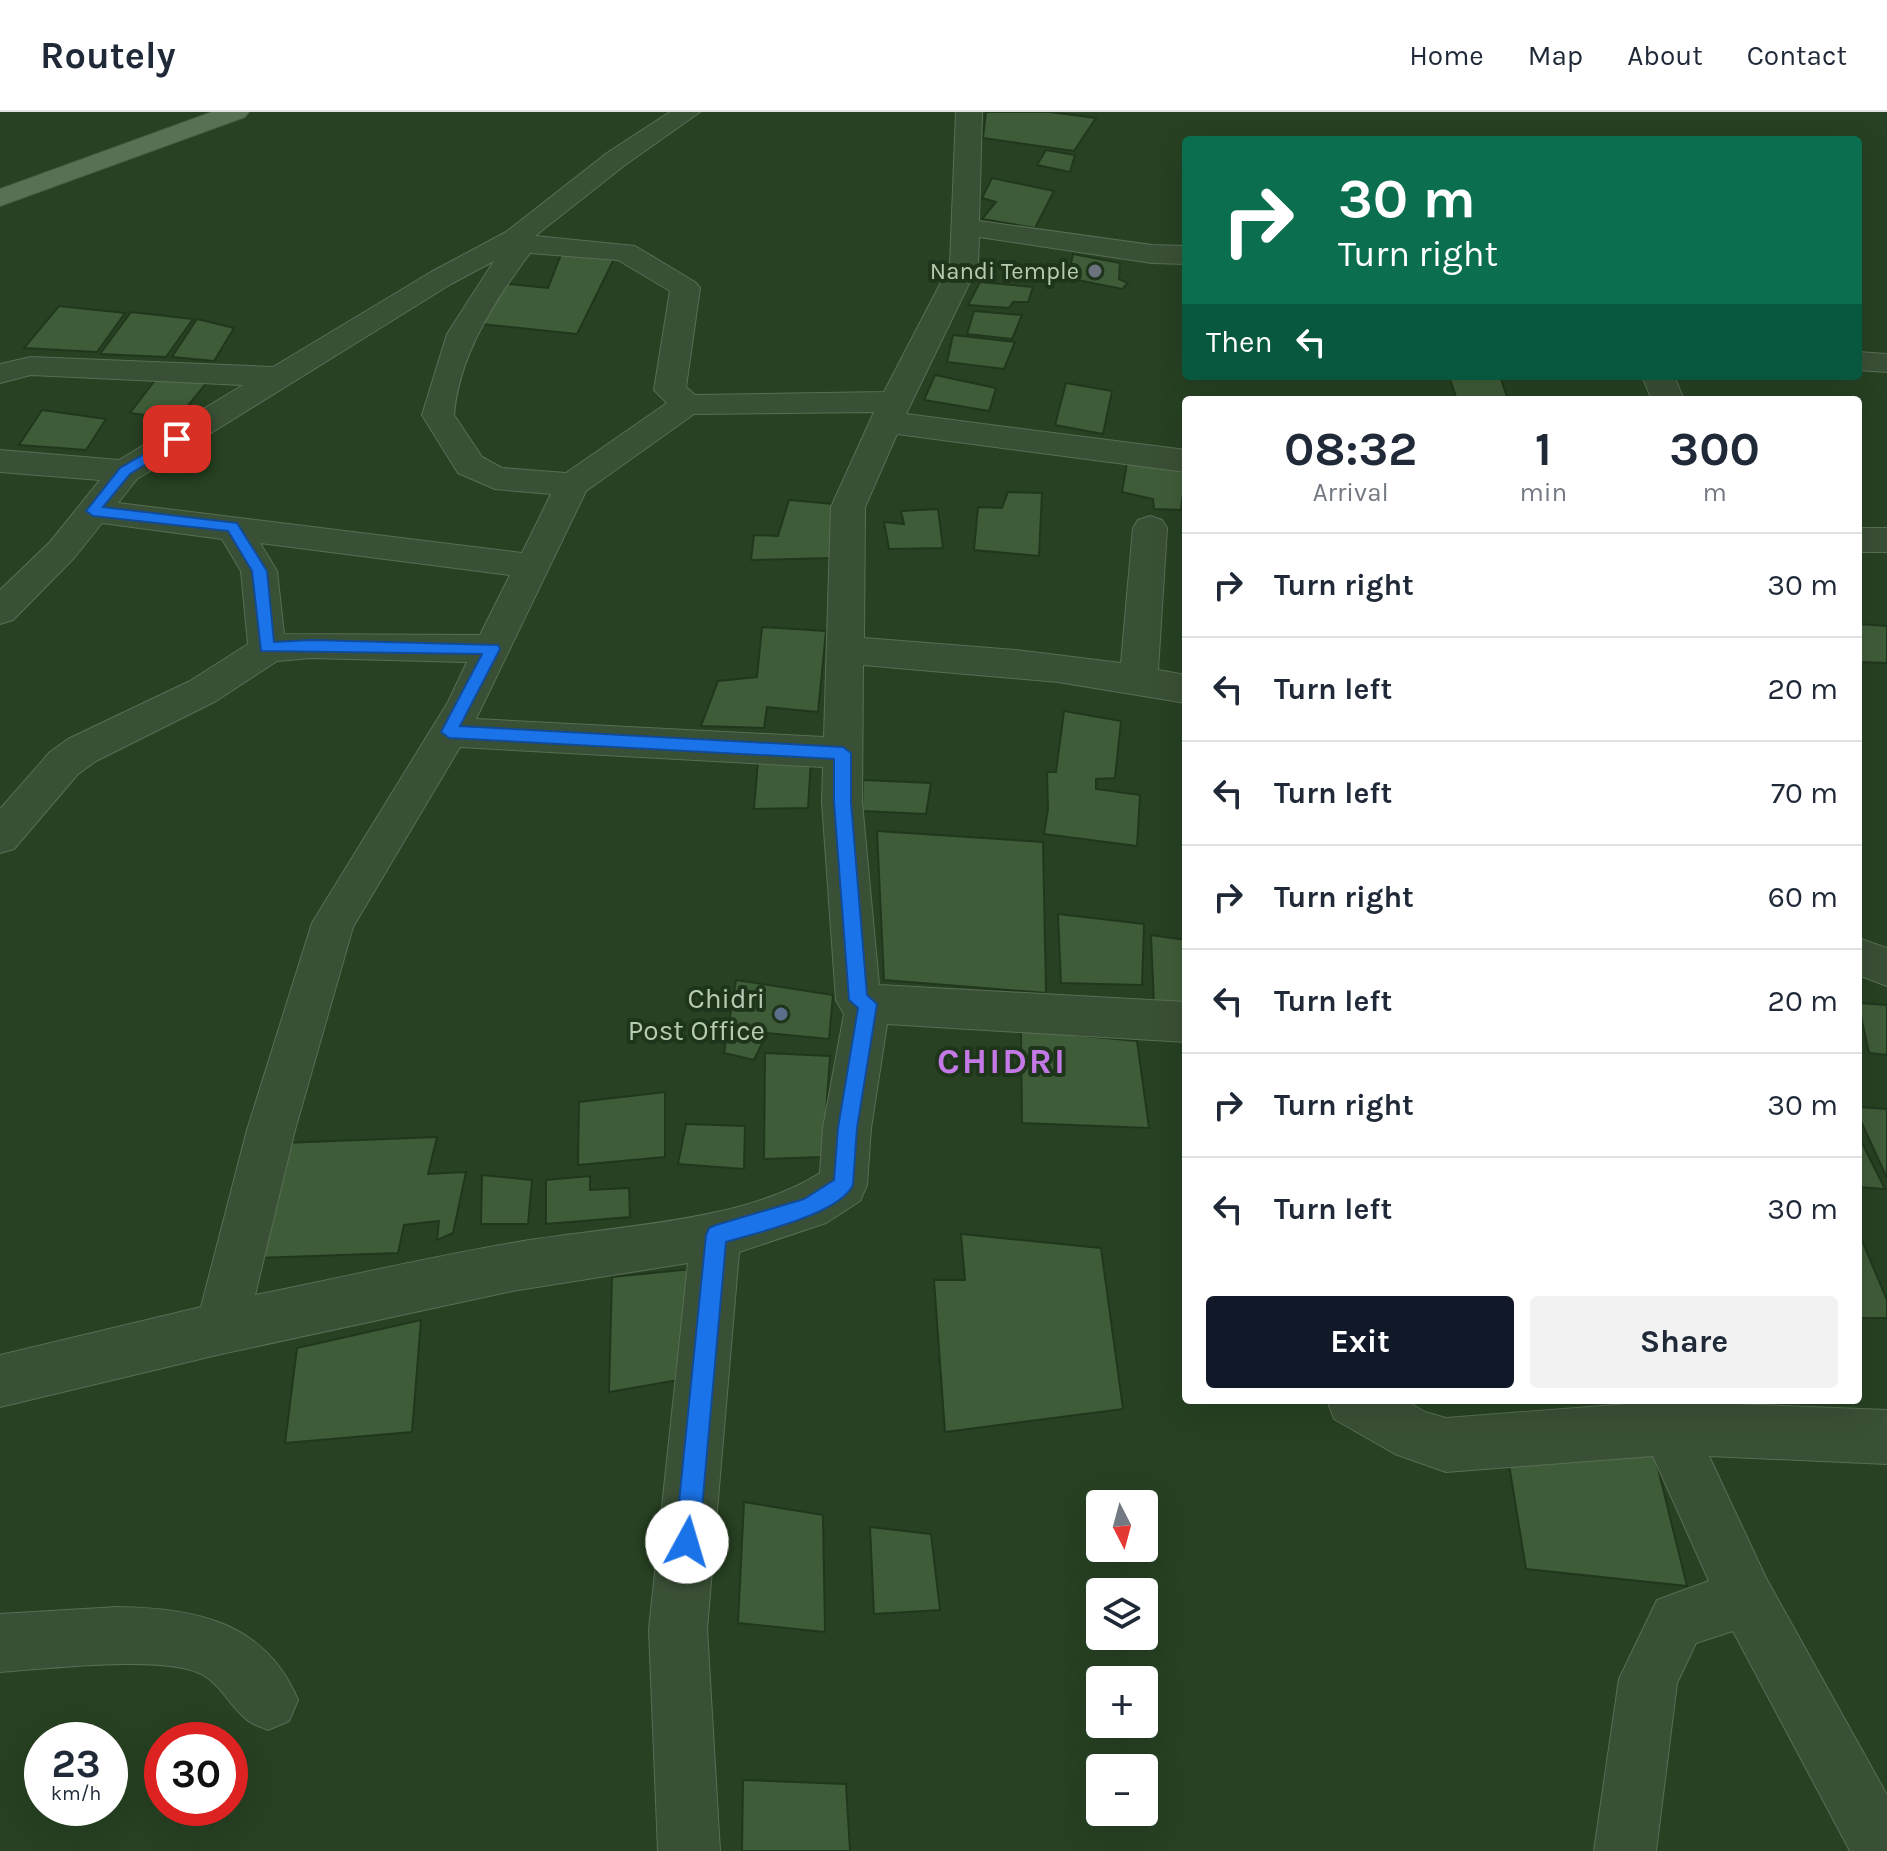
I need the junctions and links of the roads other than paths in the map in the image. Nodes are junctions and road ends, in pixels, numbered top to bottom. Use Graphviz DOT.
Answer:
graph roads {
  1 [pos="168,112"];
  2 [pos="236,112"];
  3 [pos="687,112"];
  4 [pos="969,112"];
  5 [pos="0,172"];
  6 [pos="0,198"];
  7 [pos="966,227"];
  8 [pos="519,241"];
  9 [pos="1182,255"];
  10 [pos="1862,361"];
  11 [pos="1887,363"];
  12 [pos="0,374"];
  13 [pos="279,377"];
  14 [pos="687,404"];
  15 [pos="891,412"];
  16 [pos="1182,460"];
  17 [pos="0,461"];
  18 [pos="125,471"];
  19 [pos="572,485"];
  20 [pos="93,511"];
  21 [pos="232,527"];
  22 [pos="1150,528"];
  23 [pos="1862,540"];
  24 [pos="1887,540"];
  25 [pos="532,566"];
  26 [pos="1,609"];
  27 [pos="267,648"];
  28 [pos="492,649"];
  29 [pos="843,650"];
  30 [pos="1139,679"];
  31 [pos="1182,688"];
  32 [pos="449,732"];
  33 [pos="843,753"];
  34 [pos="0,837"];
  35 [pos="1862,958"];
  36 [pos="1887,967"];
  37 [pos="868,1004"];
  38 [pos="1182,1022"];
  39 [pos="716,1235"];
  40 [pos="221,1328"];
  41 [pos="0,1381"];
  42 [pos="1360,1404"];
  43 [pos="1657,1414"];
  44 [pos="1887,1437"];
  45 [pos="1746,1598"];
  46 [pos="0,1643"];
  47 [pos="268,1700"];
  48 [pos="689,1851"];
  49 [pos="1625,1851"];
  50 [pos="1884,1851"];
  1 -- 5 [label="main road"];
  2 -- 6 [label="main road"];
  3 -- 8 [label="street"];
  4 -- 7 [label="street"];
  7 -- 9 [label="street"];
  7 -- 15 [label="street"];
  8 -- 13 [label="street"];
  8 -- 14 [label="street"];
  8 -- 19 [label="street"];
  10 -- 11 [label="street"];
  12 -- 13 [label="street"];
  13 -- 18 [label="street"];
  14 -- 15 [label="street"];
  14 -- 19 [label="street"];
  15 -- 16 [label="street"];
  15 -- 29 [label="street"];
  17 -- 18 [label="street"];
  18 -- 20 [label="street"];
  19 -- 25 [label="street"];
  20 -- 21 [label="street"];
  20 -- 26 [label="street"];
  21 -- 25 [label="street"];
  21 -- 27 [label="street"];
  22 -- 30 [label="street"];
  23 -- 24 [label="street"];
  25 -- 28 [label="street"];
  27 -- 28 [label="street"];
  27 -- 34 [label="street"];
  28 -- 32 [label="street"];
  29 -- 30 [label="street"];
  29 -- 33 [label="street"];
  30 -- 31 [label="street"];
  32 -- 33 [label="street"];
  32 -- 40 [label="street"];
  33 -- 37 [label="street"];
  35 -- 36 [label="street"];
  37 -- 38 [label="street"];
  37 -- 39 [label="street"];
  39 -- 40 [label="street"];
  39 -- 48 [label="street"];
  40 -- 41 [label="street"];
  42 -- 43 [label="street"];
  43 -- 44 [label="street"];
  43 -- 45 [label="street"];
  45 -- 49 [label="street"];
  45 -- 50 [label="street"];
  46 -- 47 [label="street"];
}
